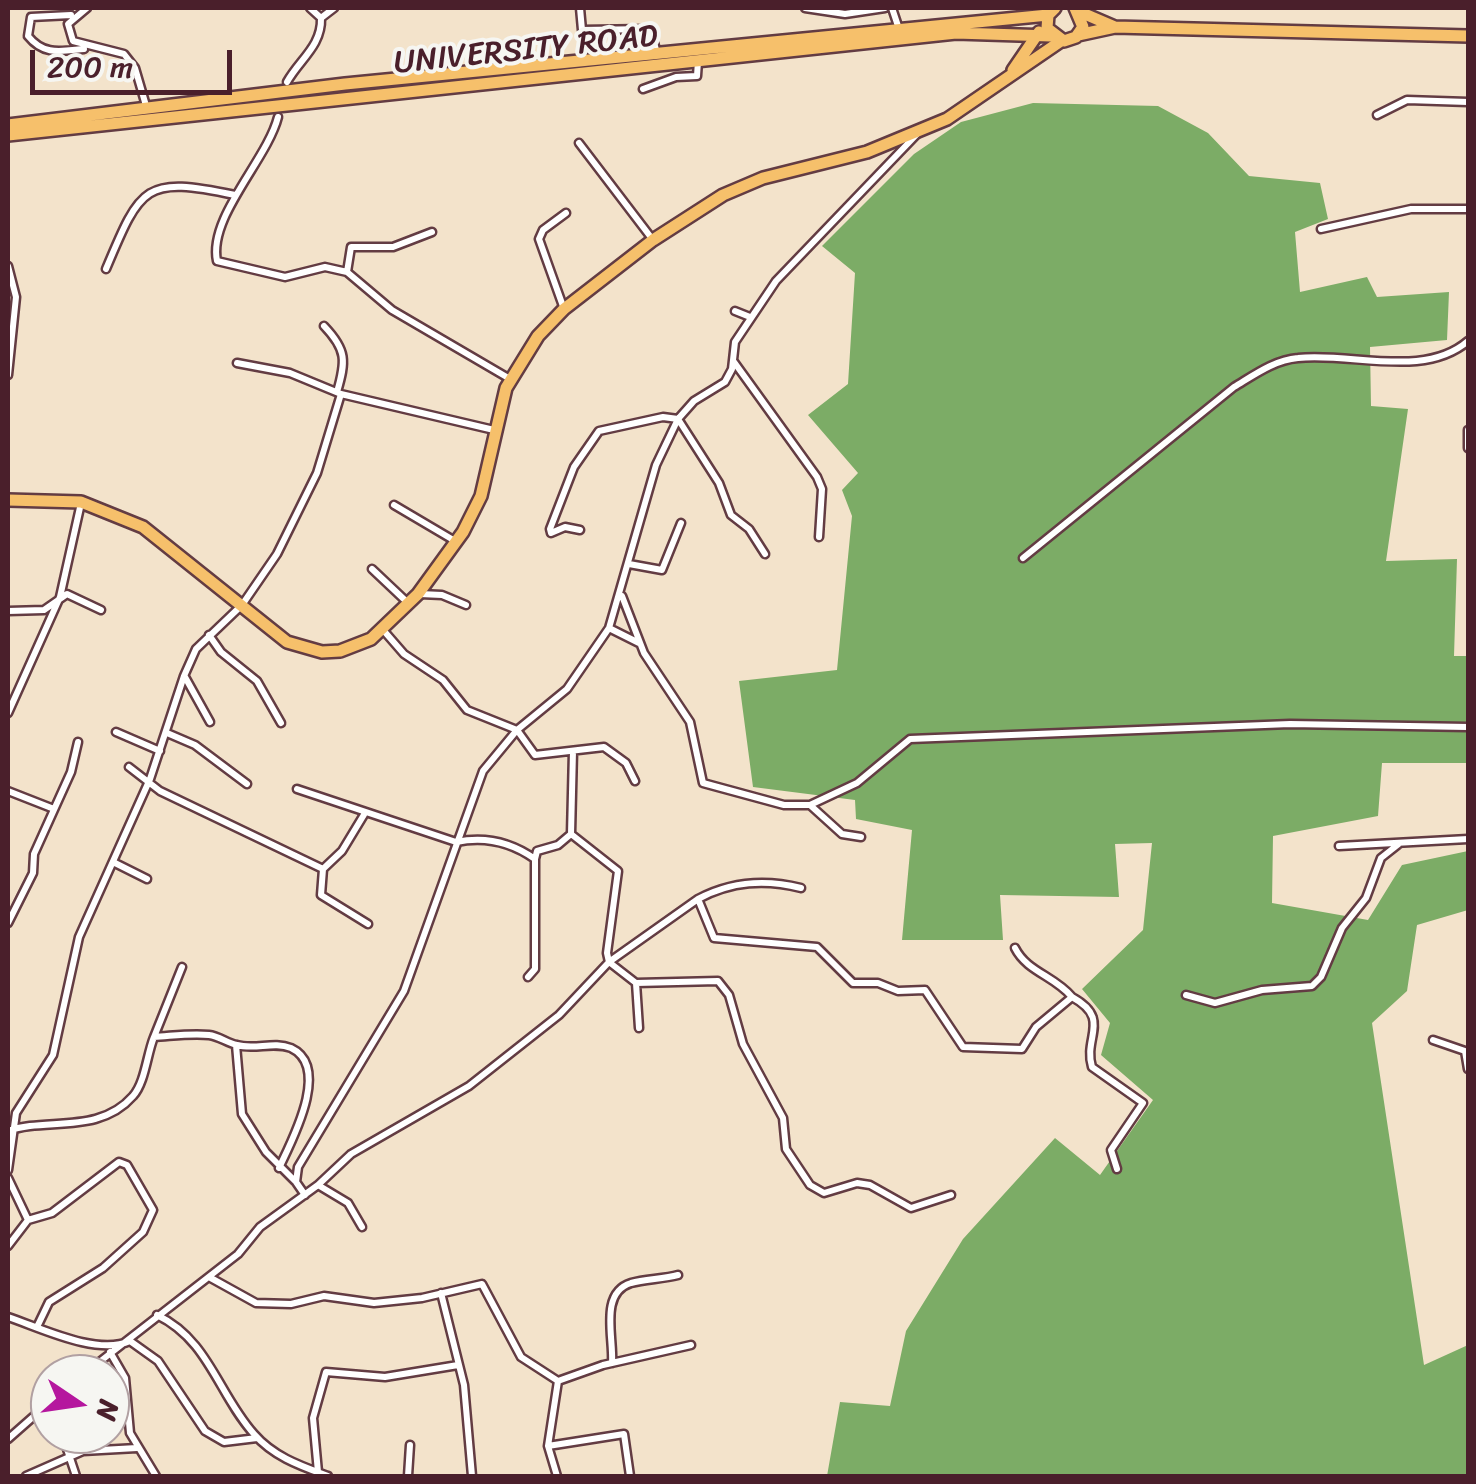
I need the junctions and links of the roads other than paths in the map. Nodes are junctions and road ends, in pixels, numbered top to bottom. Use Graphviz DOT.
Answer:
graph roads {
  1 [pos="87,8"];
  2 [pos="310,8"];
  3 [pos="334,8"];
  4 [pos="580,8"];
  5 [pos="805,8"];
  6 [pos="888,8"];
  7 [pos="1082,13"];
  8 [pos="75,15"];
  9 [pos="997,15"];
  10 [pos="322,18"];
  11 [pos="1050,26"];
  12 [pos="1115,27"];
  13 [pos="900,30"];
  14 [pos="1078,35"];
  15 [pos="1468,36"];
  16 [pos="90,49"];
  17 [pos="657,53"];
  18 [pos="698,60"];
  19 [pos="1011,74"];
  20 [pos="287,82"];
  21 [pos="643,89"];
  22 [pos="1468,102"];
  23 [pos="147,110"];
  24 [pos="1377,115"];
  25 [pos="278,117"];
  26 [pos="8,124"];
  27 [pos="919,132"];
  28 [pos="8,136"];
  29 [pos="579,144"];
  30 [pos="235,195"];
  31 [pos="1468,209"];
  32 [pos="566,213"];
  33 [pos="1321,229"];
  34 [pos="432,232"];
  35 [pos="654,240"];
  36 [pos="8,266"];
  37 [pos="106,270"];
  38 [pos="348,272"];
  39 [pos="564,308"];
  40 [pos="735,311"];
  41 [pos="750,317"];
  42 [pos="324,326"];
  43 [pos="1468,341"];
  44 [pos="733,361"];
  45 [pos="238,364"];
  46 [pos="8,375"];
  47 [pos="511,380"];
  48 [pos="339,393"];
  49 [pos="678,419"];
  50 [pos="496,430"];
  51 [pos="1468,430"];
  52 [pos="1468,448"];
  53 [pos="8,500"];
  54 [pos="81,502"];
  55 [pos="394,505"];
  56 [pos="681,522"];
  57 [pos="580,530"];
  58 [pos="819,537"];
  59 [pos="456,542"];
  60 [pos="765,554"];
  61 [pos="1023,558"];
  62 [pos="629,564"];
  63 [pos="372,569"];
  64 [pos="621,595"];
  65 [pos="60,597"];
  66 [pos="414,599"];
  67 [pos="466,605"];
  68 [pos="242,606"];
  69 [pos="101,610"];
  70 [pos="8,611"];
  71 [pos="609,628"];
  72 [pos="384,632"];
  73 [pos="209,635"];
  74 [pos="640,644"];
  75 [pos="184,676"];
  76 [pos="8,694"];
  77 [pos="18,694"];
  78 [pos="8,713"];
  79 [pos="210,722"];
  80 [pos="281,723"];
  81 [pos="1468,727"];
  82 [pos="518,730"];
  83 [pos="116,732"];
  84 [pos="167,732"];
  85 [pos="78,742"];
  86 [pos="160,751"];
  87 [pos="573,751"];
  88 [pos="129,768"];
  89 [pos="150,779"];
  90 [pos="635,781"];
  91 [pos="247,784"];
  92 [pos="297,789"];
  93 [pos="8,791"];
  94 [pos="810,805"];
  95 [pos="54,809"];
  96 [pos="365,813"];
  97 [pos="571,834"];
  98 [pos="860,837"];
  99 [pos="1468,840"];
  100 [pos="456,842"];
  101 [pos="1400,843"];
  102 [pos="1339,846"];
  103 [pos="534,859"];
  104 [pos="114,862"];
  105 [pos="323,869"];
  106 [pos="147,879"];
  107 [pos="801,888"];
  108 [pos="698,898"];
  109 [pos="8,923"];
  110 [pos="368,924"];
  111 [pos="1015,948"];
  112 [pos="609,962"];
  113 [pos="182,966"];
  114 [pos="528,976"];
  115 [pos="636,983"];
  116 [pos="1186,994"];
  117 [pos="1072,997"];
  118 [pos="639,1028"];
  119 [pos="154,1038"];
  120 [pos="1433,1040"];
  121 [pos="236,1045"];
  122 [pos="1468,1068"];
  123 [pos="17,1128"];
  124 [pos="8,1131"];
  125 [pos="280,1168"];
  126 [pos="1117,1169"];
  127 [pos="8,1170"];
  128 [pos="8,1178"];
  129 [pos="296,1182"];
  130 [pos="318,1186"];
  131 [pos="305,1195"];
  132 [pos="951,1195"];
  133 [pos="28,1220"];
  134 [pos="362,1227"];
  135 [pos="8,1246"];
  136 [pos="678,1276"];
  137 [pos="209,1277"];
  138 [pos="441,1292"];
  139 [pos="156,1315"];
  140 [pos="8,1316"];
  141 [pos="37,1327"];
  142 [pos="691,1345"];
  143 [pos="114,1350"];
  144 [pos="109,1354"];
  145 [pos="612,1363"];
  146 [pos="458,1365"];
  147 [pos="558,1382"];
  148 [pos="30,1420"];
  149 [pos="257,1438"];
  150 [pos="8,1439"];
  151 [pos="410,1445"];
  152 [pos="548,1446"];
  153 [pos="137,1448"];
  154 [pos="70,1456"];
  155 [pos="318,1472"];
  156 [pos="26,1476"];
  157 [pos="76,1476"];
  158 [pos="156,1476"];
  159 [pos="328,1476"];
  160 [pos="408,1476"];
  161 [pos="472,1476"];
  162 [pos="557,1476"];
  163 [pos="630,1476"];
  1 -- 8 [label="street"];
  2 -- 10 [label="street"];
  3 -- 10 [label="street"];
  4 -- 17 [label="street"];
  5 -- 6 [label="street"];
  6 -- 13 [label="street"];
  7 -- 12 [label="main road"];
  7 -- 14 [label="main road"];
  8 -- 16 [label="street"];
  8 -- 16 [label="street"];
  9 -- 11 [label="main road, UNIVERSITY ROAD"];
  9 -- 13 [label="main road, UNIVERSITY ROAD"];
  10 -- 20 [label="street"];
  11 -- 14 [label="main road"];
  11 -- 18 [label="main road, UNIVERSITY ROAD"];
  11 -- 19 [label="main road"];
  11 -- 19 [label="main road"];
  12 -- 14 [label="main road"];
  12 -- 15 [label="main road"];
  13 -- 17 [label="main road, UNIVERSITY ROAD"];
  16 -- 23 [label="street"];
  17 -- 23 [label="main road, UNIVERSITY ROAD"];
  18 -- 21 [label="street"];
  18 -- 28 [label="main road, UNIVERSITY ROAD"];
  19 -- 27 [label="main road"];
  22 -- 24 [label="street"];
  23 -- 26 [label="main road, UNIVERSITY ROAD"];
  25 -- 30 [label="street"];
  27 -- 35 [label="main road"];
  27 -- 41 [label="street"];
  29 -- 35 [label="street"];
  30 -- 37 [label="street"];
  30 -- 38 [label="street"];
  31 -- 33 [label="street"];
  32 -- 39 [label="street"];
  34 -- 38 [label="street"];
  35 -- 39 [label="main road"];
  36 -- 46 [label="street"];
  38 -- 47 [label="street"];
  39 -- 47 [label="main road"];
  40 -- 41 [label="street"];
  41 -- 44 [label="street"];
  42 -- 48 [label="street"];
  43 -- 61 [label="street"];
  44 -- 49 [label="street"];
  44 -- 58 [label="street"];
  45 -- 48 [label="street"];
  47 -- 50 [label="main road"];
  48 -- 50 [label="street"];
  48 -- 68 [label="street"];
  49 -- 57 [label="street"];
  49 -- 60 [label="street"];
  49 -- 62 [label="street"];
  50 -- 59 [label="main road"];
  51 -- 52 [label="street"];
  53 -- 54 [label="main road"];
  54 -- 65 [label="street"];
  54 -- 68 [label="main road"];
  55 -- 59 [label="street"];
  56 -- 62 [label="street"];
  59 -- 66 [label="main road"];
  62 -- 64 [label="street"];
  63 -- 66 [label="street"];
  64 -- 71 [label="street"];
  64 -- 74 [label="street"];
  65 -- 69 [label="street"];
  65 -- 70 [label="street"];
  65 -- 77 [label="street"];
  66 -- 67 [label="street"];
  66 -- 72 [label="main road"];
  68 -- 72 [label="main road"];
  68 -- 73 [label="street"];
  71 -- 74 [label="street"];
  71 -- 82 [label="street"];
  72 -- 82 [label="street"];
  73 -- 75 [label="street"];
  73 -- 80 [label="street"];
  74 -- 94 [label="street"];
  75 -- 79 [label="street"];
  75 -- 84 [label="street"];
  76 -- 77 [label="street"];
  77 -- 78 [label="street"];
  81 -- 94 [label="street"];
  82 -- 87 [label="street"];
  82 -- 100 [label="street"];
  83 -- 86 [label="street"];
  84 -- 86 [label="street"];
  84 -- 91 [label="street"];
  85 -- 95 [label="street"];
  86 -- 89 [label="street"];
  87 -- 90 [label="street"];
  87 -- 97 [label="street"];
  88 -- 89 [label="street"];
  89 -- 104 [label="street"];
  89 -- 105 [label="street"];
  92 -- 96 [label="street"];
  93 -- 95 [label="street"];
  94 -- 98 [label="street"];
  95 -- 109 [label="street"];
  96 -- 100 [label="street"];
  96 -- 105 [label="street"];
  97 -- 103 [label="street"];
  97 -- 112 [label="street"];
  99 -- 101 [label="street"];
  100 -- 103 [label="street"];
  100 -- 129 [label="street"];
  101 -- 102 [label="street"];
  101 -- 116 [label="street"];
  103 -- 114 [label="street"];
  104 -- 106 [label="street"];
  104 -- 123 [label="street"];
  105 -- 110 [label="street"];
  107 -- 108 [label="street"];
  108 -- 112 [label="street"];
  108 -- 117 [label="street"];
  111 -- 117 [label="street"];
  112 -- 115 [label="street"];
  112 -- 130 [label="street"];
  113 -- 119 [label="street"];
  115 -- 118 [label="street"];
  115 -- 132 [label="street"];
  117 -- 126 [label="street"];
  119 -- 121 [label="street"];
  119 -- 123 [label="street"];
  120 -- 122 [label="street"];
  121 -- 125 [label="street"];
  121 -- 125 [label="street"];
  123 -- 124 [label="street"];
  123 -- 127 [label="street"];
  125 -- 129 [label="street"];
  128 -- 133 [label="street"];
  129 -- 131 [label="street"];
  130 -- 131 [label="street"];
  130 -- 134 [label="street"];
  131 -- 137 [label="street"];
  133 -- 135 [label="street"];
  133 -- 141 [label="street"];
  136 -- 145 [label="street"];
  137 -- 138 [label="street"];
  137 -- 139 [label="street"];
  138 -- 146 [label="street"];
  138 -- 147 [label="street"];
  139 -- 143 [label="street"];
  139 -- 149 [label="street"];
  140 -- 141 [label="street"];
  141 -- 143 [label="street"];
  142 -- 145 [label="street"];
  143 -- 144 [label="street"];
  143 -- 149 [label="street"];
  143 -- 153 [label="street"];
  145 -- 147 [label="street"];
  146 -- 155 [label="street"];
  146 -- 161 [label="street"];
  147 -- 152 [label="street"];
  148 -- 150 [label="street"];
  149 -- 155 [label="street"];
  151 -- 160 [label="street"];
  152 -- 162 [label="street"];
  152 -- 163 [label="street"];
  153 -- 154 [label="street"];
  153 -- 158 [label="street"];
  154 -- 156 [label="street"];
  154 -- 157 [label="street"];
  155 -- 159 [label="street"];
}
